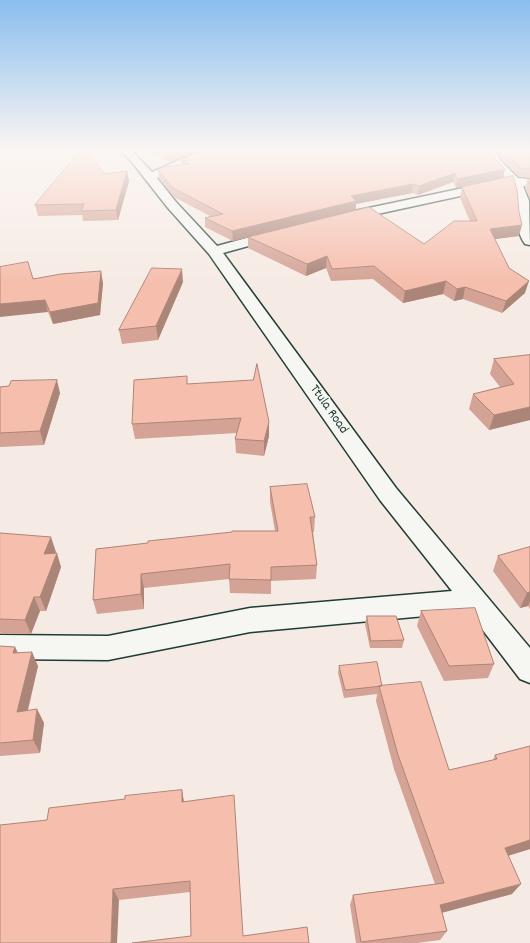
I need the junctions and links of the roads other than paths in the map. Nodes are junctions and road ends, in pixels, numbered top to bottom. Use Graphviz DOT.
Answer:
graph roads {
  1 [pos="164,195"];
  2 [pos="448,195"];
  3 [pos="521,195"];
  4 [pos="331,220"];
  5 [pos="288,231"];
  6 [pos="530,241"];
  7 [pos="214,251"];
  8 [pos="475,600"];
  9 [pos="0,647"];
  10 [pos="530,670"];
  1 -- 7 [label="street, Ttula Road"];
  2 -- 4 [label="street"];
  3 -- 6 [label="street"];
  5 -- 7 [label="street"];
  7 -- 8 [label="street, Ttula Road"];
  8 -- 9 [label="street"];
  8 -- 10 [label="street, Ttula Road"];
}
